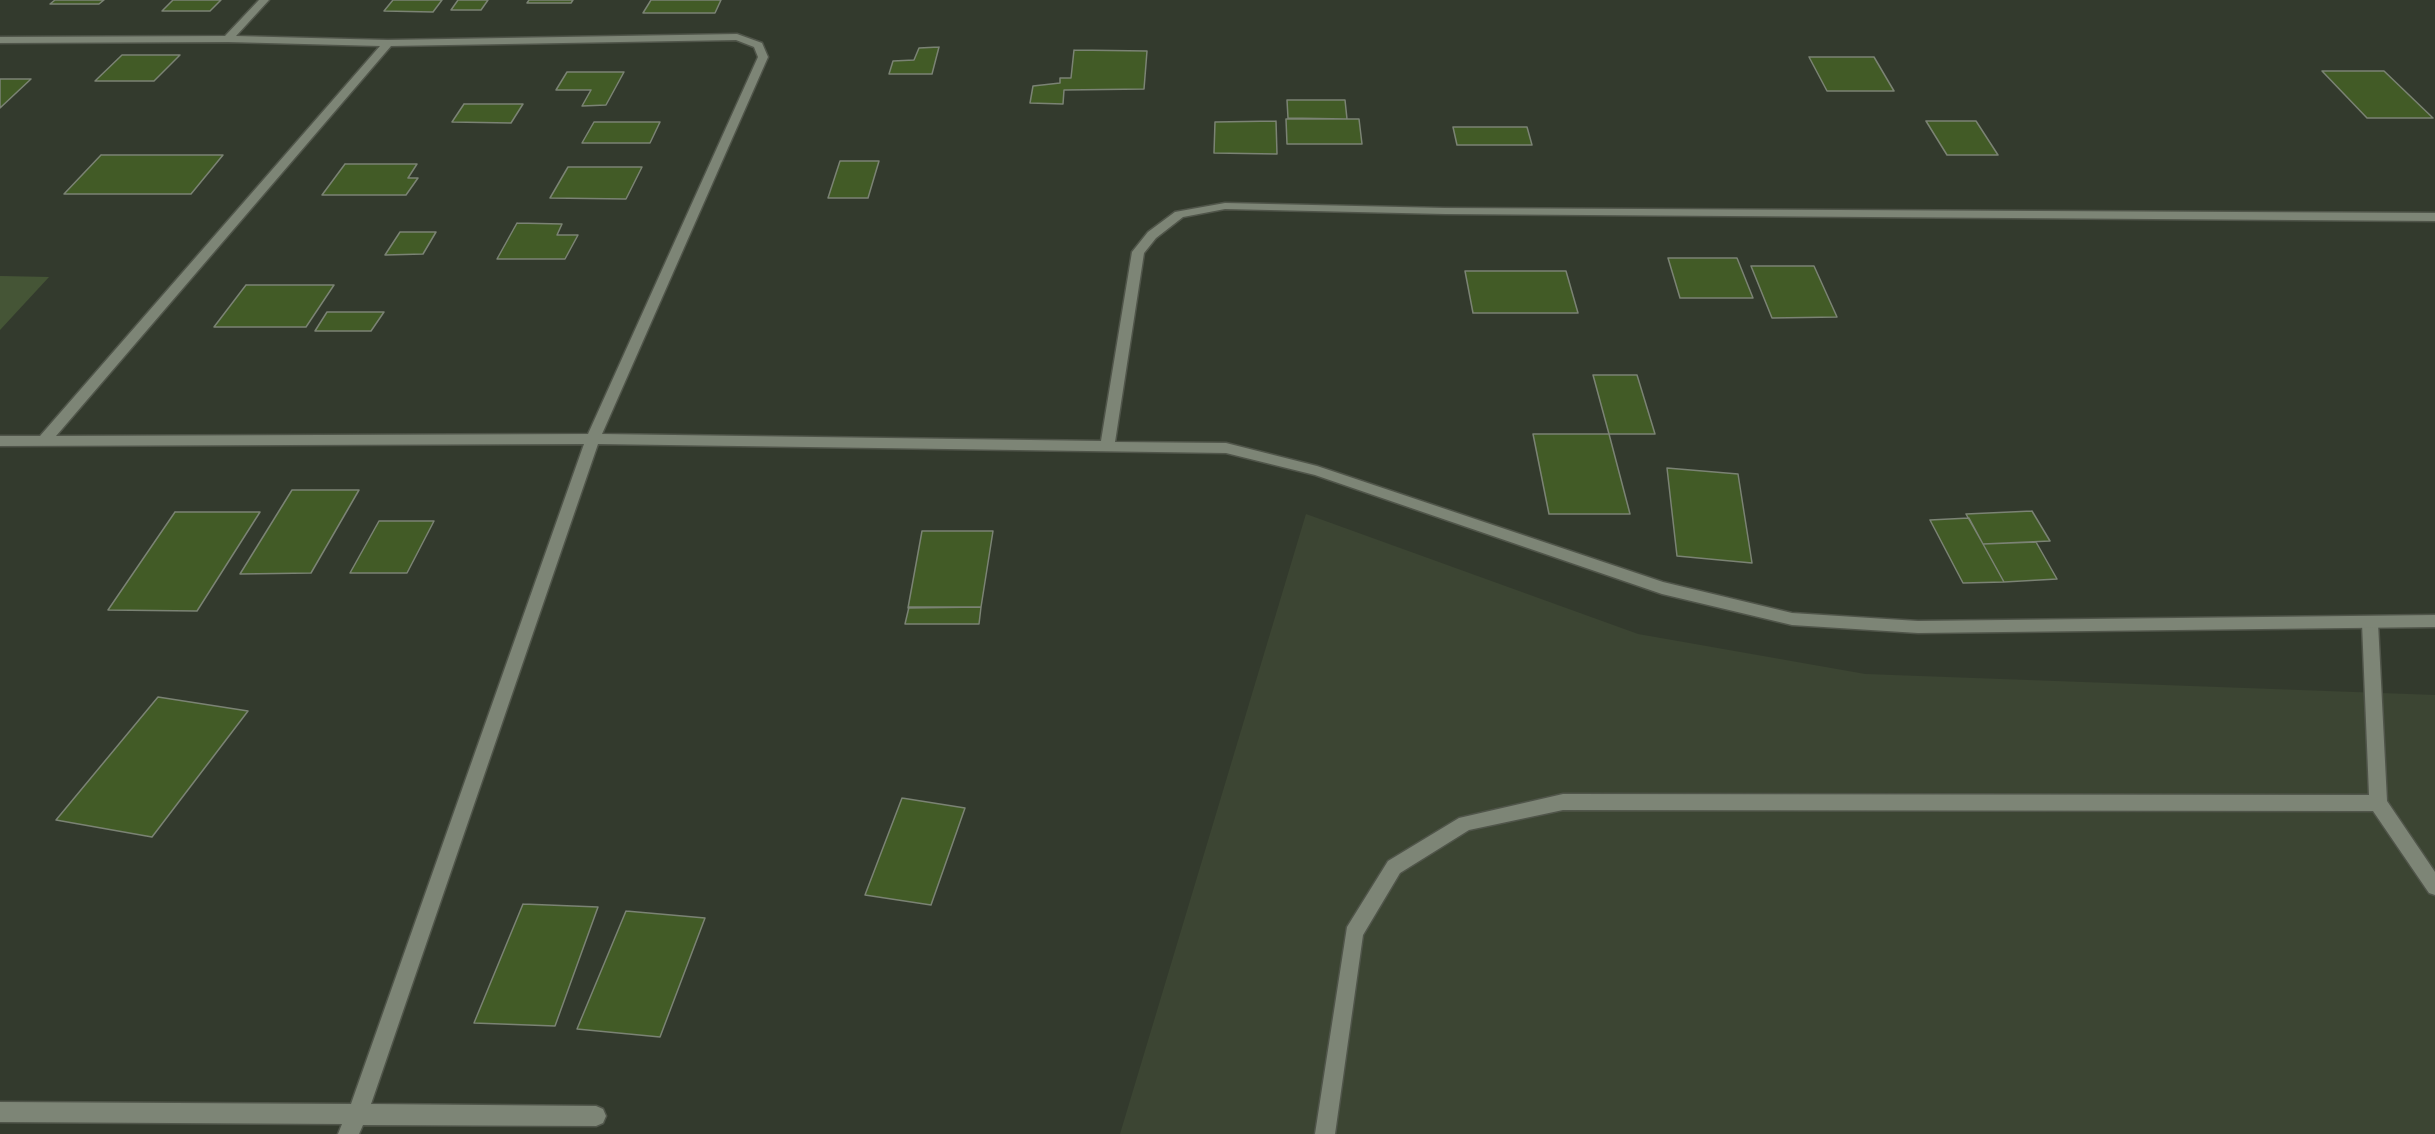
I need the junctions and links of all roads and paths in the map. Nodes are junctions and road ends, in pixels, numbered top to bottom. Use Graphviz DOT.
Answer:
graph roads {
  1 [pos="264,0"];
  2 [pos="228,39"];
  3 [pos="0,40"];
  4 [pos="388,43"];
  5 [pos="2435,217"];
  6 [pos="593,439"];
  7 [pos="0,441"];
  8 [pos="44,441"];
  9 [pos="1107,446"];
  10 [pos="2370,623"];
  11 [pos="2433,623"];
  12 [pos="2378,803"];
  13 [pos="2435,887"];
  14 [pos="0,1112"];
  15 [pos="357,1115"];
  16 [pos="596,1116"];
  17 [pos="348,1134"];
  18 [pos="1325,1134"];
  1 -- 2 [label="street"];
  2 -- 3 [label="street"];
  2 -- 4 [label="street"];
  4 -- 6 [label="street"];
  4 -- 8 [label="street"];
  5 -- 9 [label="street"];
  6 -- 8 [label="street"];
  6 -- 9 [label="street"];
  6 -- 15 [label="street"];
  7 -- 8 [label="street"];
  9 -- 10 [label="street"];
  10 -- 11 [label="street"];
  10 -- 12 [label="street"];
  12 -- 13 [label="street"];
  12 -- 18 [label="street"];
  14 -- 15 [label="street"];
  15 -- 16 [label="street"];
  15 -- 17 [label="street"];
}
